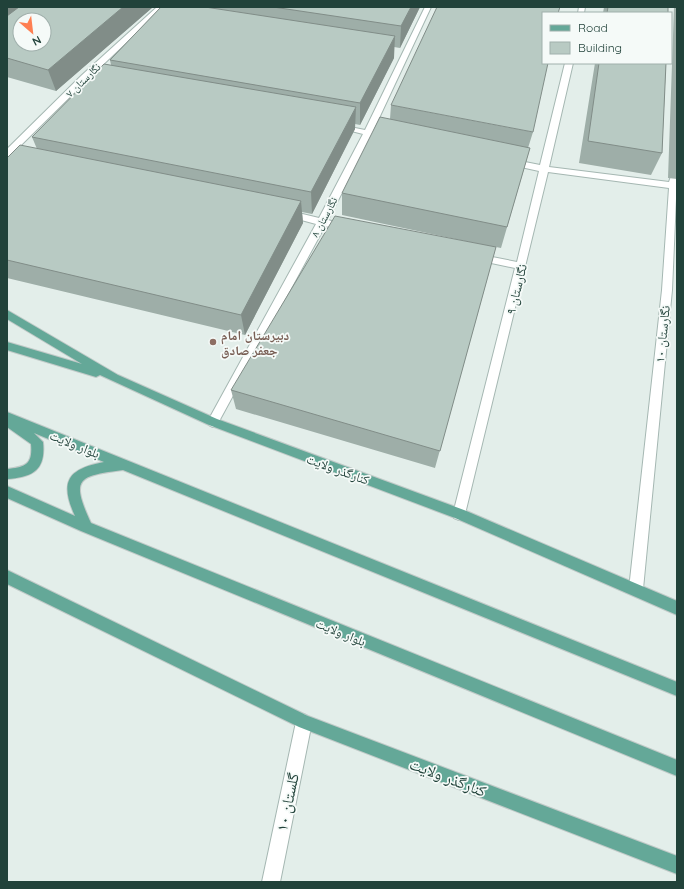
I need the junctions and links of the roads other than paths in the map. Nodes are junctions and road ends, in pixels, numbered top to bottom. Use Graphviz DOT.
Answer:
graph roads {
  1 [pos="160,7"];
  2 [pos="428,7"];
  3 [pos="569,64"];
  4 [pos="85,77"];
  5 [pos="116,83"];
  6 [pos="330,125"];
  7 [pos="368,133"];
  8 [pos="399,139"];
  9 [pos="7,154"];
  10 [pos="499,160"];
  11 [pos="545,169"];
  12 [pos="674,170"];
  13 [pos="676,186"];
  14 [pos="276,211"];
  15 [pos="322,222"];
  16 [pos="352,229"];
  17 [pos="468,254"];
  18 [pos="521,266"];
  19 [pos="672,290"];
  20 [pos="7,314"];
  21 [pos="7,346"];
  22 [pos="114,378"];
  23 [pos="7,417"];
  24 [pos="7,420"];
  25 [pos="212,422"];
  26 [pos="125,464"];
  27 [pos="7,474"];
  28 [pos="7,492"];
  29 [pos="459,514"];
  30 [pos="86,527"];
  31 [pos="7,577"];
  32 [pos="636,589"];
  33 [pos="677,608"];
  34 [pos="677,689"];
  35 [pos="304,722"];
  36 [pos="677,768"];
  37 [pos="677,865"];
  38 [pos="271,882"];
  1 -- 4 [label="street, نگارستان ۷"];
  2 -- 7 [label="street, نگارستان ۸"];
  3 -- 11 [label="street, نگارستان ۹"];
  4 -- 5 [label="street"];
  4 -- 9 [label="street, نگارستان ۷"];
  6 -- 7 [label="street"];
  7 -- 8 [label="street"];
  7 -- 15 [label="street, نگارستان ۸"];
  10 -- 11 [label="street"];
  11 -- 13 [label="street"];
  11 -- 18 [label="street, نگارستان ۹"];
  12 -- 13 [label="street, نگارستان ۱۰"];
  13 -- 19 [label="street, نگارستان ۱۰"];
  14 -- 15 [label="street"];
  15 -- 16 [label="street"];
  15 -- 25 [label="street, نگارستان ۸"];
  17 -- 18 [label="street"];
  18 -- 29 [label="street, نگارستان ۹"];
  19 -- 32 [label="street, نگارستان ۱۰"];
  20 -- 22 [label="main road, کنارگذر ولایت"];
  21 -- 22 [label="main road"];
  22 -- 25 [label="main road, کنارگذر ولایت"];
  23 -- 26 [label="main road, بلوار ولایت"];
  24 -- 27 [label="main road"];
  25 -- 29 [label="main road, کنارگذر ولایت"];
  26 -- 30 [label="main road"];
  26 -- 34 [label="main road, بلوار ولایت"];
  28 -- 30 [label="main road, بلوار ولایت"];
  29 -- 32 [label="main road, کنارگذر ولایت"];
  30 -- 36 [label="main road, بلوار ولایت"];
  31 -- 35 [label="main road, کنارگذر ولایت"];
  32 -- 33 [label="main road, کنارگذر ولایت"];
  35 -- 37 [label="main road, کنارگذر ولایت"];
  35 -- 38 [label="street, گلستان ۱۰"];
}
